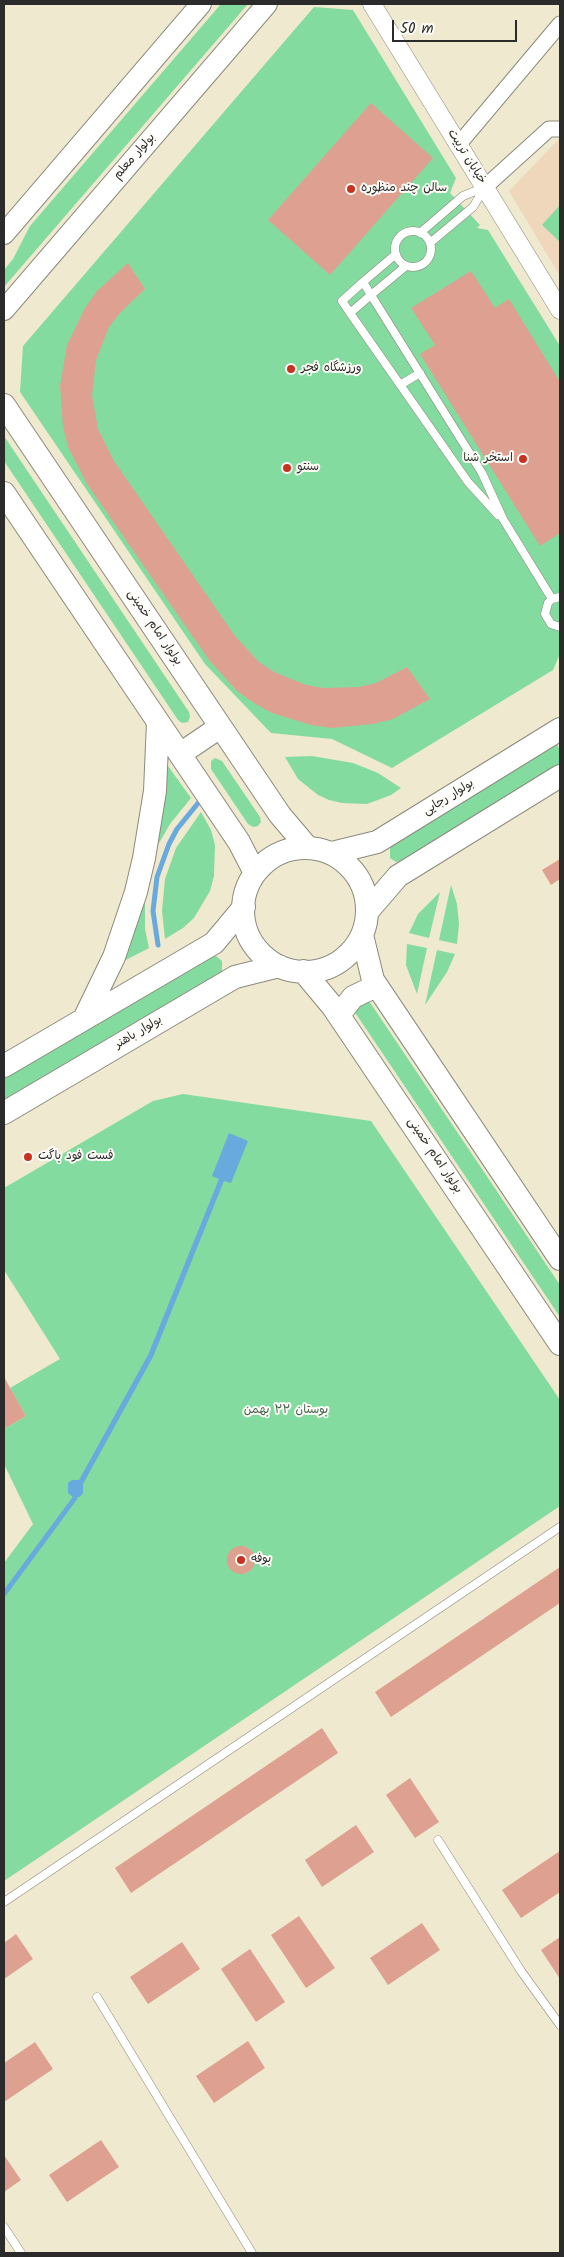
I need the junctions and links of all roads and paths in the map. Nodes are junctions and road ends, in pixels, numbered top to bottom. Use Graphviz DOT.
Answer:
graph roads {
  1 [pos="202,4"];
  2 [pos="267,4"];
  3 [pos="372,4"];
  4 [pos="560,24"];
  5 [pos="560,128"];
  6 [pos="458,144"];
  7 [pos="485,187"];
  8 [pos="420,233"];
  9 [pos="4,234"];
  10 [pos="430,243"];
  11 [pos="396,254"];
  12 [pos="406,266"];
  13 [pos="363,282"];
  14 [pos="371,295"];
  15 [pos="4,310"];
  16 [pos="560,310"];
  17 [pos="350,313"];
  18 [pos="420,373"];
  19 [pos="400,385"];
  20 [pos="4,405"];
  21 [pos="4,493"];
  22 [pos="503,519"];
  23 [pos="556,598"];
  24 [pos="560,627"];
  25 [pos="158,722"];
  26 [pos="220,727"];
  27 [pos="560,729"];
  28 [pos="180,754"];
  29 [pos="560,776"];
  30 [pos="308,848"];
  31 [pos="332,853"];
  32 [pos="255,873"];
  33 [pos="244,907"];
  34 [pos="367,912"];
  35 [pos="362,936"];
  36 [pos="279,966"];
  37 [pos="303,972"];
  38 [pos="376,986"];
  39 [pos="339,1015"];
  40 [pos="84,1019"];
  41 [pos="4,1066"];
  42 [pos="4,1113"];
  43 [pos="560,1259"];
  44 [pos="560,1344"];
  45 [pos="560,1527"];
  46 [pos="438,1840"];
  47 [pos="4,1902"];
  48 [pos="97,1997"];
  49 [pos="560,2025"];
  50 [pos="4,2227"];
  51 [pos="21,2253"];
  52 [pos="252,2253"];
  1 -- 9 [label="main road"];
  2 -- 15 [label="main road, بولوار معلم"];
  3 -- 6 [label="street, خیابان تربیت"];
  4 -- 6 [label="street"];
  5 -- 7 [label="street"];
  6 -- 7 [label="street, خیابان تربیت"];
  7 -- 8 [label="lane"];
  7 -- 10 [label="lane"];
  7 -- 16 [label="street, خیابان تربیت"];
  8 -- 10 [label="lane"];
  8 -- 11 [label="lane"];
  10 -- 12 [label="lane"];
  11 -- 12 [label="lane"];
  11 -- 13 [label="lane"];
  12 -- 14 [label="lane"];
  13 -- 14 [label="lane"];
  13 -- 17 [label="lane"];
  14 -- 17 [label="lane"];
  14 -- 18 [label="lane"];
  17 -- 19 [label="lane"];
  18 -- 19 [label="lane"];
  18 -- 22 [label="lane"];
  19 -- 22 [label="lane"];
  20 -- 26 [label="main road, بولوار امام خمینی"];
  21 -- 25 [label="main road"];
  22 -- 23 [label="lane"];
  23 -- 24 [label="lane"];
  25 -- 28 [label="main road"];
  25 -- 40 [label="main road"];
  26 -- 28 [label="main road"];
  26 -- 30 [label="main road, بولوار امام خمینی"];
  27 -- 31 [label="main road, بولوار رجایی"];
  28 -- 32 [label="main road"];
  29 -- 34 [label="main road"];
  30 -- 31 [label="main road"];
  30 -- 32 [label="main road"];
  31 -- 34 [label="main road"];
  32 -- 33 [label="main road"];
  33 -- 36 [label="main road"];
  33 -- 40 [label="main road"];
  34 -- 35 [label="main road"];
  35 -- 37 [label="main road"];
  35 -- 38 [label="main road"];
  36 -- 37 [label="main road"];
  36 -- 42 [label="main road, بولوار باهنر"];
  37 -- 39 [label="main road, بولوار امام خمینی"];
  38 -- 39 [label="main road"];
  38 -- 43 [label="main road"];
  39 -- 44 [label="main road, بولوار امام خمینی"];
  40 -- 41 [label="main road"];
  45 -- 47 [label="lane"];
  46 -- 49 [label="lane"];
  48 -- 52 [label="lane"];
  50 -- 51 [label="lane"];
}
